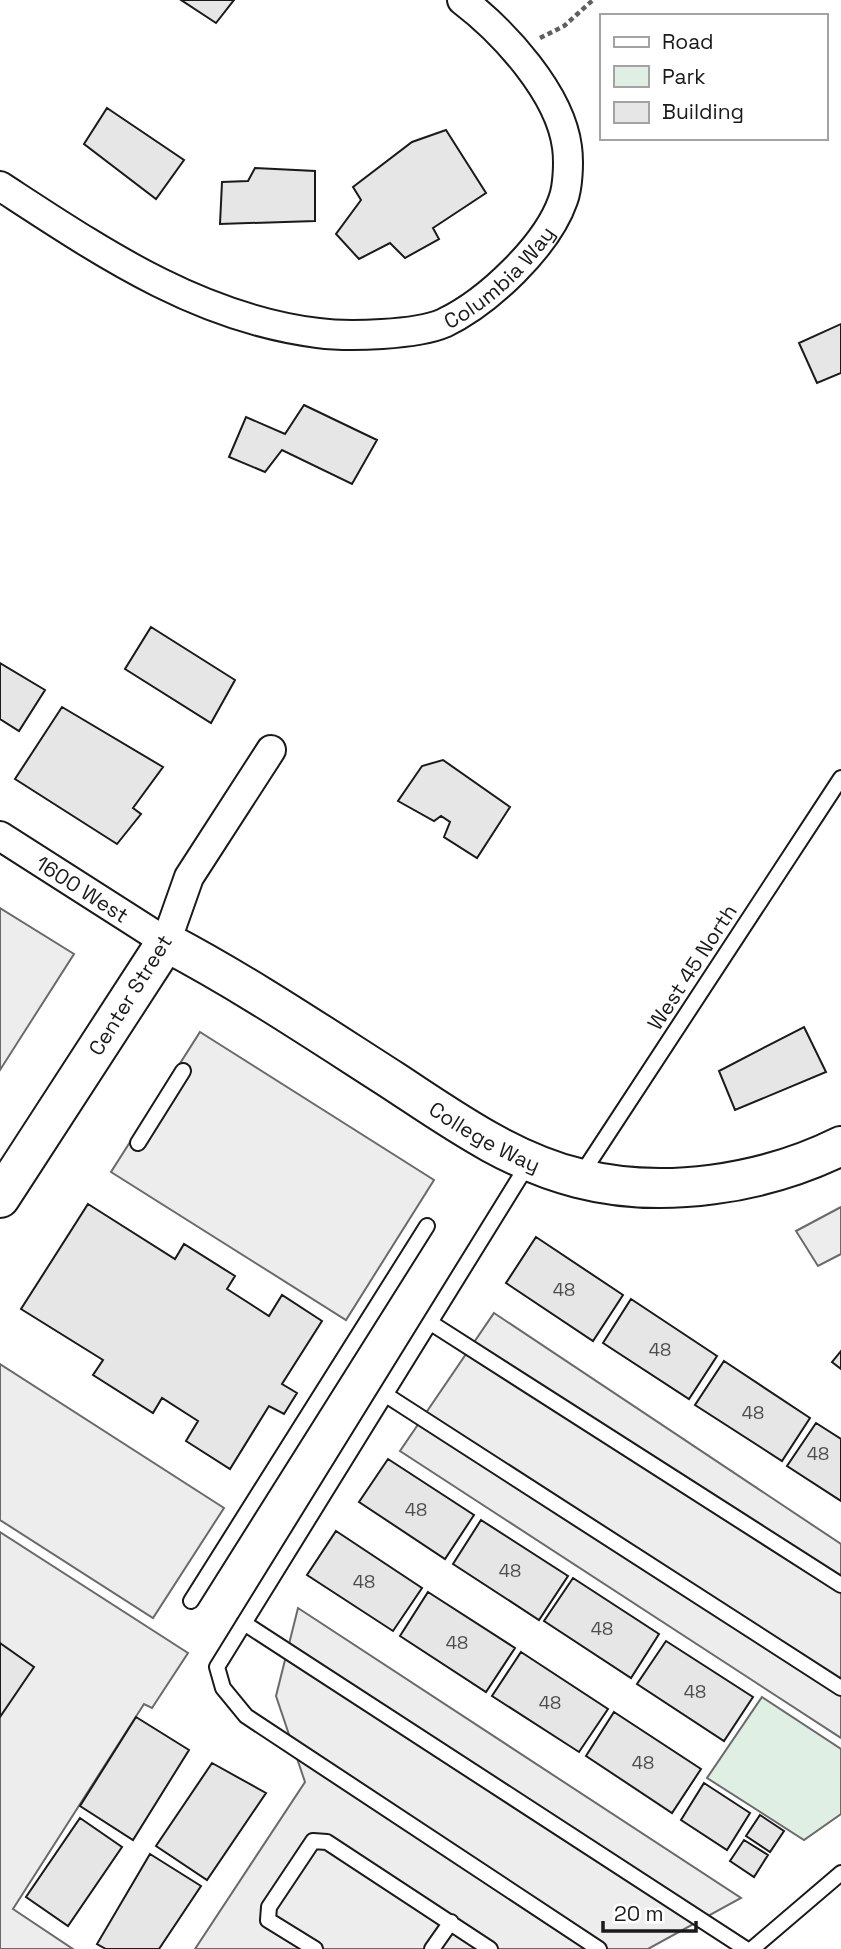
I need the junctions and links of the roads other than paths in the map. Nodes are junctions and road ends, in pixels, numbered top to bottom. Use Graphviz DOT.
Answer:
graph roads {
  1 [pos="462,0"];
  2 [pos="0,186"];
  3 [pos="271,750"];
  4 [pos="841,778"];
  5 [pos="0,836"];
  6 [pos="166,942"];
  7 [pos="183,1072"];
  8 [pos="138,1143"];
  9 [pos="841,1146"];
  10 [pos="531,1160"];
  11 [pos="578,1178"];
  12 [pos="0,1198"];
  13 [pos="428,1226"];
  14 [pos="431,1323"];
  15 [pos="386,1395"];
  16 [pos="841,1585"];
  17 [pos="191,1601"];
  18 [pos="244,1623"];
  19 [pos="841,1688"];
  20 [pos="841,1873"];
  21 [pos="451,1922"];
  22 [pos="315,1949"];
  23 [pos="432,1949"];
  24 [pos="490,1949"];
  25 [pos="599,1949"];
  26 [pos="746,1949"];
  27 [pos="751,1949"];
  1 -- 2 [label="street, Columbia Way"];
  3 -- 6 [label="street, Center Street"];
  4 -- 11 [label="lane, West 45 North"];
  5 -- 6 [label="street, 1600 West"];
  6 -- 10 [label="main road, College Way"];
  6 -- 12 [label="main road, Center Street"];
  7 -- 8 [label="lane"];
  9 -- 11 [label="main road, College Way"];
  10 -- 11 [label="main road, College Way"];
  10 -- 14 [label="lane"];
  13 -- 17 [label="lane"];
  14 -- 15 [label="lane"];
  14 -- 16 [label="lane"];
  15 -- 18 [label="lane"];
  15 -- 19 [label="lane"];
  18 -- 25 [label="lane"];
  18 -- 26 [label="lane"];
  20 -- 27 [label="lane"];
  21 -- 22 [label="lane"];
  21 -- 23 [label="lane"];
  21 -- 24 [label="lane"];
}
